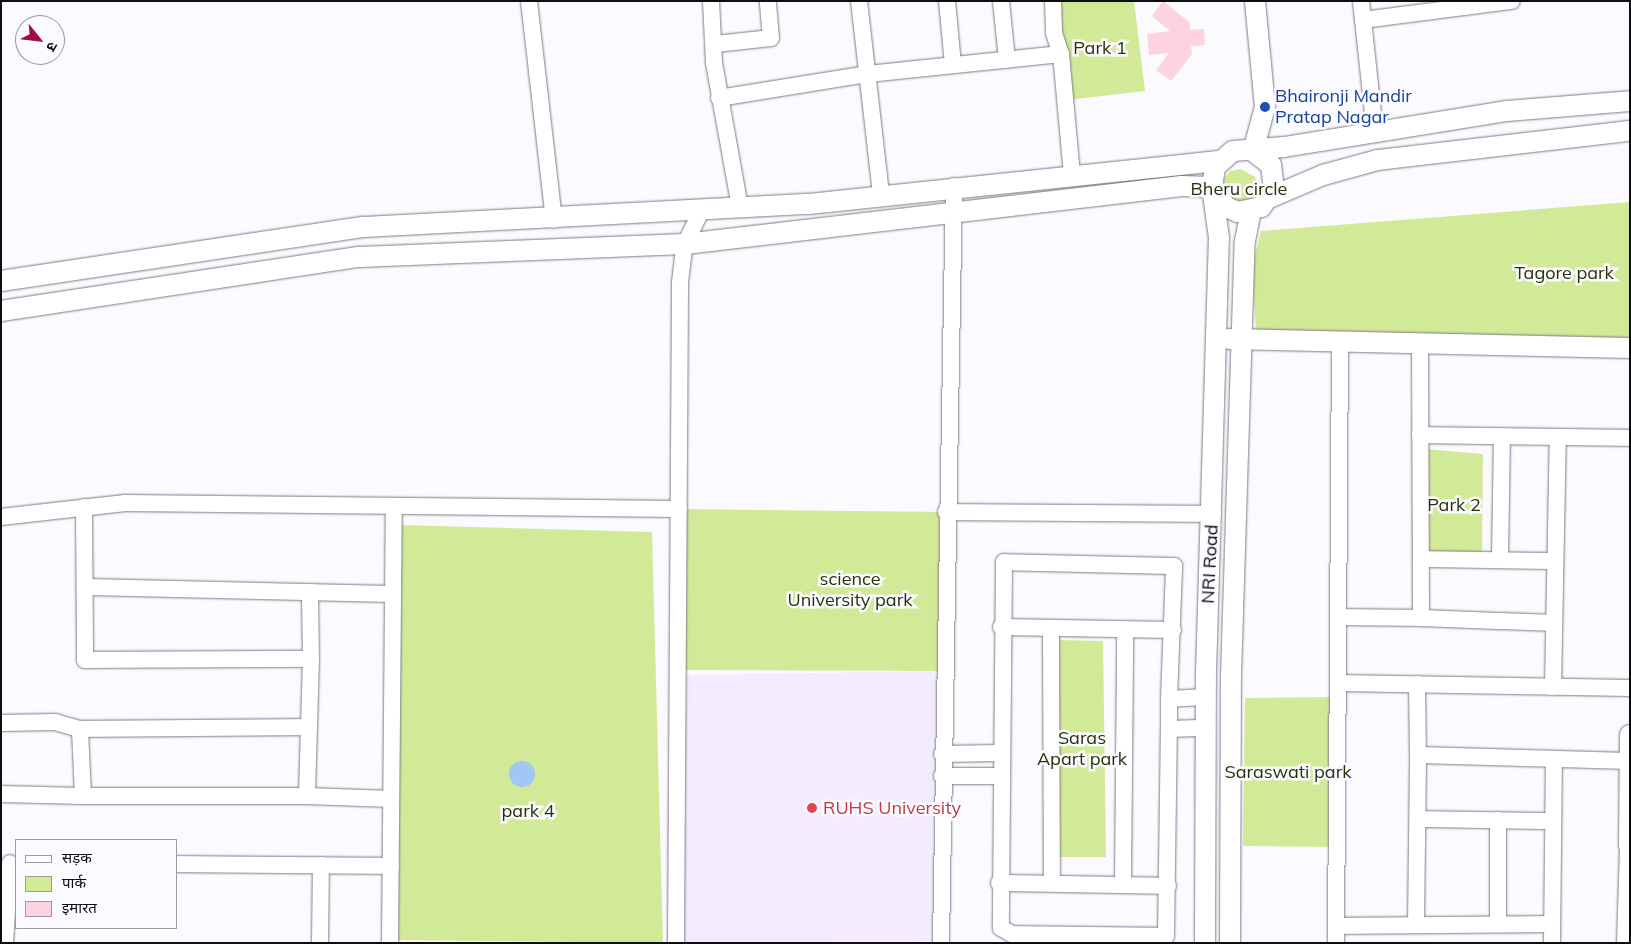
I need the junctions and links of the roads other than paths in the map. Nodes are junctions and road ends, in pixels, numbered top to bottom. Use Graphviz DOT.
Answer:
graph roads {
  1 [pos="529,1"];
  2 [pos="711,1"];
  3 [pos="768,1"];
  4 [pos="859,1"];
  5 [pos="947,1"];
  6 [pos="1001,1"];
  7 [pos="1053,1"];
  8 [pos="1255,1"];
  9 [pos="1361,1"];
  10 [pos="1512,1"];
  11 [pos="1362,20"];
  12 [pos="716,44"];
  13 [pos="1061,54"];
  14 [pos="1007,60"];
  15 [pos="952,65"];
  16 [pos="868,74"];
  17 [pos="719,98"];
  18 [pos="1630,100"];
  19 [pos="1265,107"];
  20 [pos="1630,131"];
  21 [pos="1375,132"];
  22 [pos="1284,147"];
  23 [pos="1253,151"];
  24 [pos="1218,161"];
  25 [pos="1072,174"];
  26 [pos="954,186"];
  27 [pos="1212,187"];
  28 [pos="882,194"];
  29 [pos="1269,198"];
  30 [pos="740,208"];
  31 [pos="701,211"];
  32 [pos="1251,211"];
  33 [pos="953,214"];
  34 [pos="554,220"];
  35 [pos="684,244"];
  36 [pos="1,281"];
  37 [pos="1,311"];
  38 [pos="1217,339"];
  39 [pos="1243,339"];
  40 [pos="1340,341"];
  41 [pos="1420,343"];
  42 [pos="1630,348"];
  43 [pos="1420,435"];
  44 [pos="1502,436"];
  45 [pos="1558,437"];
  46 [pos="1630,438"];
  47 [pos="84,507"];
  48 [pos="394,507"];
  49 [pos="679,509"];
  50 [pos="946,512"];
  51 [pos="1213,514"];
  52 [pos="1,517"];
  53 [pos="1421,559"];
  54 [pos="1500,560"];
  55 [pos="1555,560"];
  56 [pos="84,587"];
  57 [pos="310,592"];
  58 [pos="393,594"];
  59 [pos="1338,617"];
  60 [pos="1421,618"];
  61 [pos="1554,623"];
  62 [pos="1001,627"];
  63 [pos="1051,628"];
  64 [pos="1125,630"];
  65 [pos="1173,630"];
  66 [pos="311,659"];
  67 [pos="1338,683"];
  68 [pos="1417,684"];
  69 [pos="1553,687"];
  70 [pos="1630,688"];
  71 [pos="1205,697"];
  72 [pos="1169,699"];
  73 [pos="1,723"];
  74 [pos="309,727"];
  75 [pos="80,728"];
  76 [pos="1205,728"];
  77 [pos="1170,729"];
  78 [pos="1630,735"];
  79 [pos="999,753"];
  80 [pos="942,754"];
  81 [pos="1418,755"];
  82 [pos="1554,759"];
  83 [pos="1630,761"];
  84 [pos="942,776"];
  85 [pos="999,776"];
  86 [pos="1,794"];
  87 [pos="83,796"];
  88 [pos="307,796"];
  89 [pos="392,799"];
  90 [pos="1418,819"];
  91 [pos="1498,820"];
  92 [pos="1552,821"];
  93 [pos="1629,846"];
  94 [pos="9,863"];
  95 [pos="178,864"];
  96 [pos="321,865"];
  97 [pos="391,866"];
  98 [pos="999,883"];
  99 [pos="1052,883"];
  100 [pos="1123,883"];
  101 [pos="1168,886"];
  102 [pos="1416,924"];
  103 [pos="1498,924"];
  104 [pos="1552,924"];
  105 [pos="1336,926"];
  106 [pos="5,943"];
  107 [pos="320,943"];
  108 [pos="390,943"];
  109 [pos="676,943"];
  110 [pos="941,943"];
  111 [pos="1205,943"];
  112 [pos="1230,943"];
  113 [pos="1336,943"];
  114 [pos="1552,943"];
  115 [pos="1628,943"];
  1 -- 34 [label="street"];
  2 -- 12 [label="street"];
  3 -- 12 [label="street"];
  4 -- 16 [label="street"];
  5 -- 15 [label="street"];
  6 -- 14 [label="street"];
  7 -- 13 [label="street"];
  8 -- 19 [label="street"];
  9 -- 11 [label="street"];
  10 -- 11 [label="street"];
  11 -- 21 [label="street"];
  12 -- 17 [label="street"];
  13 -- 14 [label="street"];
  13 -- 25 [label="street"];
  14 -- 15 [label="street"];
  15 -- 16 [label="street"];
  16 -- 17 [label="street"];
  16 -- 28 [label="street"];
  17 -- 30 [label="street"];
  18 -- 21 [label="street"];
  19 -- 22 [label="street"];
  19 -- 23 [label="street"];
  20 -- 29 [label="street"];
  21 -- 22 [label="street"];
  22 -- 23 [label="street"];
  23 -- 24 [label="street"];
  23 -- 29 [label="street"];
  24 -- 25 [label="street"];
  24 -- 27 [label="street"];
  25 -- 26 [label="street"];
  26 -- 28 [label="street"];
  26 -- 33 [label="street"];
  27 -- 32 [label="street"];
  27 -- 33 [label="street"];
  27 -- 38 [label="street, NRI Road"];
  28 -- 30 [label="street"];
  29 -- 32 [label="street"];
  30 -- 31 [label="street"];
  31 -- 34 [label="street"];
  31 -- 35 [label="street"];
  32 -- 39 [label="street, NRI Road"];
  33 -- 35 [label="street"];
  33 -- 50 [label="street"];
  34 -- 36 [label="street"];
  35 -- 37 [label="street"];
  35 -- 49 [label="street"];
  38 -- 39 [label="street"];
  38 -- 51 [label="street, NRI Road"];
  39 -- 40 [label="street"];
  39 -- 112 [label="street, NRI Road"];
  40 -- 41 [label="street"];
  40 -- 59 [label="street"];
  41 -- 42 [label="street"];
  41 -- 43 [label="street"];
  43 -- 44 [label="street"];
  43 -- 53 [label="street"];
  44 -- 45 [label="street"];
  44 -- 54 [label="street"];
  45 -- 46 [label="street"];
  45 -- 55 [label="street"];
  47 -- 48 [label="street"];
  47 -- 52 [label="street"];
  47 -- 56 [label="street"];
  48 -- 49 [label="street"];
  48 -- 58 [label="street"];
  49 -- 109 [label="street"];
  50 -- 51 [label="street"];
  50 -- 80 [label="street"];
  51 -- 71 [label="street, NRI Road"];
  53 -- 54 [label="street"];
  53 -- 60 [label="street"];
  54 -- 55 [label="street"];
  55 -- 61 [label="street"];
  56 -- 57 [label="street"];
  56 -- 66 [label="street"];
  57 -- 58 [label="street"];
  57 -- 66 [label="street"];
  58 -- 89 [label="street"];
  59 -- 60 [label="street"];
  59 -- 67 [label="street"];
  60 -- 61 [label="street"];
  61 -- 69 [label="street"];
  62 -- 63 [label="street"];
  62 -- 65 [label="street"];
  62 -- 79 [label="street"];
  63 -- 64 [label="street"];
  63 -- 99 [label="street"];
  64 -- 65 [label="street"];
  64 -- 100 [label="street"];
  65 -- 72 [label="street"];
  66 -- 74 [label="street"];
  67 -- 68 [label="street"];
  67 -- 105 [label="street"];
  68 -- 69 [label="street"];
  68 -- 81 [label="street"];
  69 -- 70 [label="street"];
  71 -- 72 [label="street"];
  71 -- 76 [label="street, NRI Road"];
  72 -- 77 [label="street"];
  73 -- 75 [label="street"];
  74 -- 75 [label="street"];
  74 -- 88 [label="street"];
  75 -- 87 [label="street"];
  76 -- 77 [label="street"];
  76 -- 111 [label="street, NRI Road"];
  77 -- 101 [label="street"];
  78 -- 83 [label="street"];
  79 -- 80 [label="street"];
  79 -- 85 [label="street"];
  80 -- 84 [label="street"];
  81 -- 82 [label="street"];
  81 -- 90 [label="street"];
  82 -- 83 [label="street"];
  82 -- 92 [label="street"];
  83 -- 93 [label="street"];
  84 -- 85 [label="street"];
  84 -- 110 [label="street"];
  85 -- 98 [label="street"];
  86 -- 87 [label="street"];
  87 -- 88 [label="street"];
  88 -- 89 [label="street"];
  89 -- 97 [label="street"];
  90 -- 91 [label="street"];
  90 -- 102 [label="street"];
  91 -- 92 [label="street"];
  91 -- 103 [label="street"];
  92 -- 104 [label="street"];
  93 -- 115 [label="street"];
  94 -- 106 [label="street"];
  95 -- 96 [label="street"];
  96 -- 97 [label="street"];
  96 -- 107 [label="street"];
  97 -- 108 [label="street"];
  98 -- 99 [label="street"];
  98 -- 101 [label="street"];
  99 -- 100 [label="street"];
  100 -- 101 [label="street"];
  102 -- 103 [label="street"];
  102 -- 105 [label="street"];
  103 -- 104 [label="street"];
  104 -- 114 [label="street"];
  105 -- 113 [label="street"];
}
